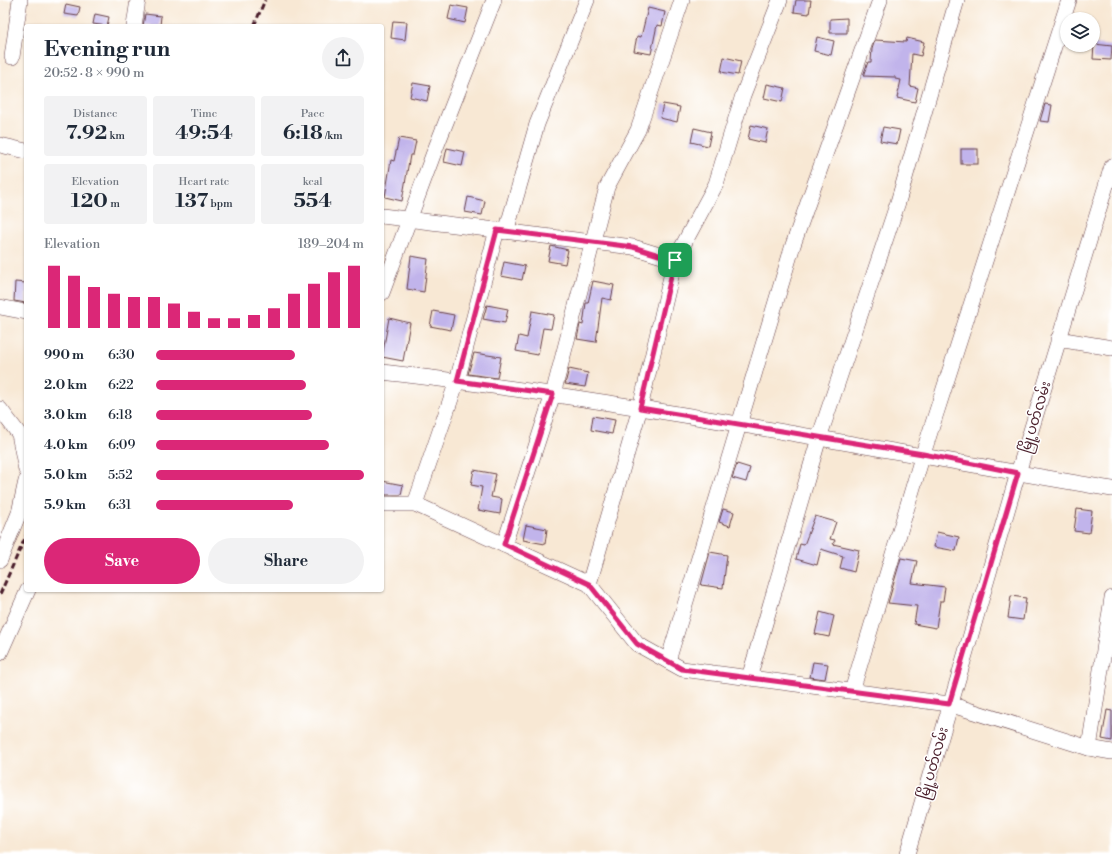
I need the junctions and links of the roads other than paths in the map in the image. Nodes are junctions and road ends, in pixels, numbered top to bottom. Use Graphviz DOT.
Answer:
graph roads {
  1 [pos="20,0"];
  2 [pos="138,0"];
  3 [pos="494,0"];
  4 [pos="587,0"];
  5 [pos="682,0"];
  6 [pos="780,0"];
  7 [pos="880,0"];
  8 [pos="957,0"];
  9 [pos="1068,0"];
  10 [pos="134,24"];
  11 [pos="12,57"];
  12 [pos="0,145"];
  13 [pos="24,151"];
  14 [pos="1112,166"];
  15 [pos="1107,196"];
  16 [pos="384,216"];
  17 [pos="409,220"];
  18 [pos="501,231"];
  19 [pos="592,242"];
  20 [pos="675,260"];
  21 [pos="384,288"];
  22 [pos="0,307"];
  23 [pos="24,312"];
  24 [pos="1058,340"];
  25 [pos="1112,348"];
  26 [pos="384,372"];
  27 [pos="457,381"];
  28 [pos="553,394"];
  29 [pos="640,408"];
  30 [pos="0,409"];
  31 [pos="738,424"];
  32 [pos="819,438"];
  33 [pos="923,454"];
  34 [pos="24,460"];
  35 [pos="1018,473"];
  36 [pos="1112,489"];
  37 [pos="24,490"];
  38 [pos="384,504"];
  39 [pos="415,504"];
  40 [pos="504,544"];
  41 [pos="0,560"];
  42 [pos="589,584"];
  43 [pos="27,592"];
  44 [pos="1112,598"];
  45 [pos="0,653"];
  46 [pos="668,661"];
  47 [pos="749,678"];
  48 [pos="852,691"];
  49 [pos="949,704"];
  50 [pos="1089,748"];
  51 [pos="1112,752"];
  52 [pos="907,854"];
  1 -- 11 [label="street"];
  2 -- 10 [label="street"];
  3 -- 17 [label="street"];
  4 -- 18 [label="street"];
  5 -- 19 [label="street"];
  6 -- 20 [label="street"];
  7 -- 31 [label="street"];
  8 -- 32 [label="street"];
  9 -- 33 [label="street"];
  12 -- 13 [label="street"];
  14 -- 15 [label="street, မြို့ပတ်လမ်း"];
  15 -- 24 [label="street, မြို့ပတ်လမ်း"];
  16 -- 17 [label="street"];
  17 -- 18 [label="street"];
  17 -- 21 [label="street"];
  18 -- 19 [label="street"];
  18 -- 27 [label="street"];
  19 -- 20 [label="street"];
  19 -- 28 [label="street"];
  20 -- 29 [label="street"];
  22 -- 23 [label="street"];
  24 -- 25 [label="street"];
  24 -- 35 [label="street, မြို့ပတ်လမ်း"];
  26 -- 27 [label="street"];
  27 -- 28 [label="street"];
  27 -- 39 [label="street"];
  28 -- 29 [label="street"];
  28 -- 40 [label="street"];
  29 -- 31 [label="street"];
  29 -- 42 [label="street"];
  30 -- 34 [label="street"];
  31 -- 32 [label="street"];
  31 -- 46 [label="street"];
  32 -- 33 [label="street"];
  32 -- 47 [label="street"];
  33 -- 35 [label="street"];
  33 -- 48 [label="street"];
  35 -- 36 [label="street"];
  35 -- 49 [label="street, မြို့ပတ်လမ်း"];
  37 -- 41 [label="street"];
  38 -- 39 [label="street"];
  39 -- 40 [label="street"];
  40 -- 42 [label="street"];
  42 -- 46 [label="street"];
  43 -- 45 [label="street"];
  44 -- 50 [label="street"];
  46 -- 47 [label="street"];
  47 -- 48 [label="street"];
  48 -- 49 [label="street"];
  49 -- 50 [label="street"];
  49 -- 52 [label="street, မြို့ပတ်လမ်း"];
  50 -- 51 [label="street"];
}
